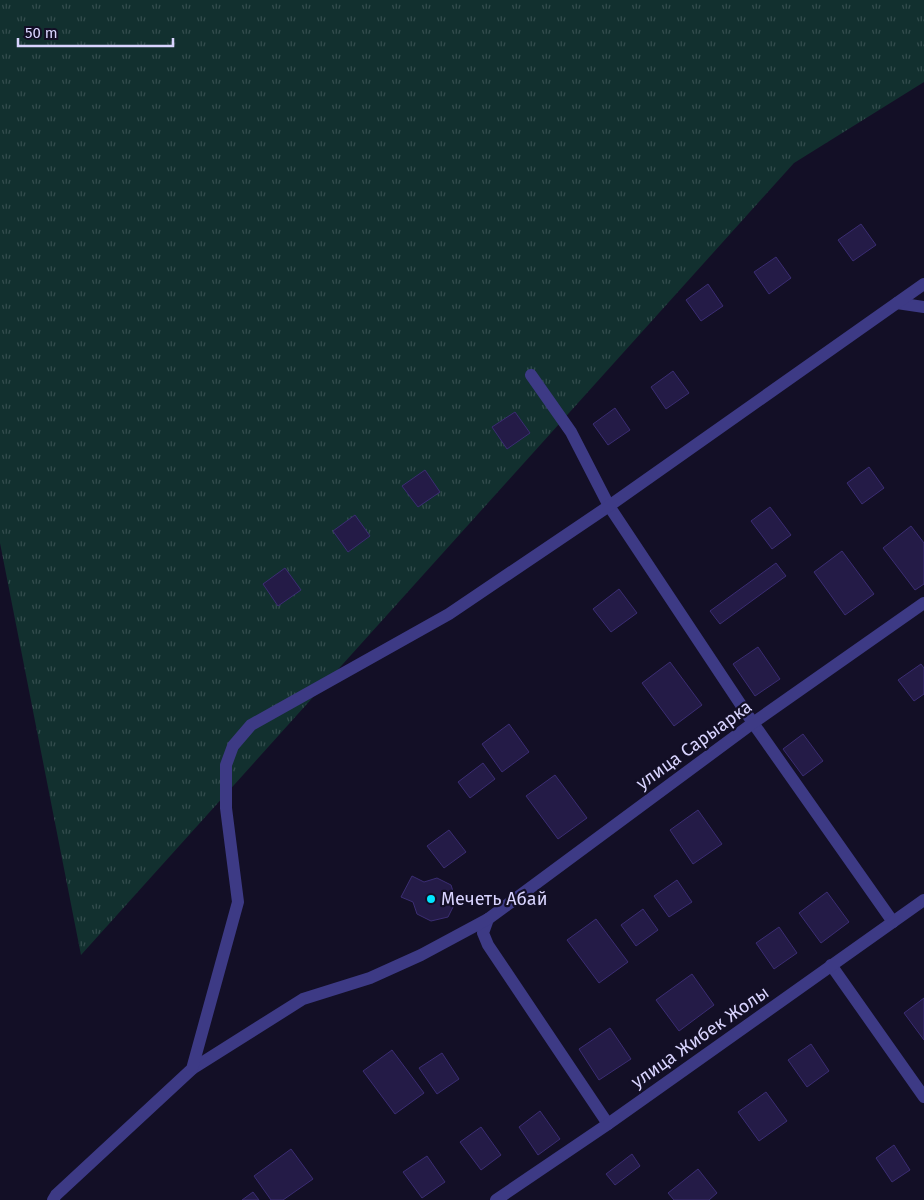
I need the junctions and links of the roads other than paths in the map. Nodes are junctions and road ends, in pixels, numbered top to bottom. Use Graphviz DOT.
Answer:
graph roads {
  1 [pos="924,284"];
  2 [pos="897,303"];
  3 [pos="924,307"];
  4 [pos="531,375"];
  5 [pos="609,506"];
  6 [pos="924,603"];
  7 [pos="753,723"];
  8 [pos="924,900"];
  9 [pos="488,919"];
  10 [pos="893,922"];
  11 [pos="831,964"];
  12 [pos="192,1069"];
  13 [pos="924,1097"];
  14 [pos="608,1124"];
  15 [pos="503,1198"];
  16 [pos="53,1200"];
  1 -- 2 [label="street"];
  2 -- 3 [label="street"];
  2 -- 5 [label="street"];
  4 -- 5 [label="street"];
  5 -- 7 [label="street"];
  5 -- 12 [label="street"];
  6 -- 7 [label="street, улица Сарыарка"];
  7 -- 9 [label="street, улица Сарыарка"];
  7 -- 10 [label="street"];
  8 -- 10 [label="street, улица Жибек Жолы"];
  9 -- 12 [label="street, улица Сарыарка"];
  9 -- 14 [label="street"];
  10 -- 11 [label="street, улица Жибек Жолы"];
  11 -- 13 [label="street"];
  11 -- 14 [label="street, улица Жибек Жолы"];
  12 -- 16 [label="street, улица Сарыарка"];
  14 -- 15 [label="street, улица Жибек Жолы"];
}
